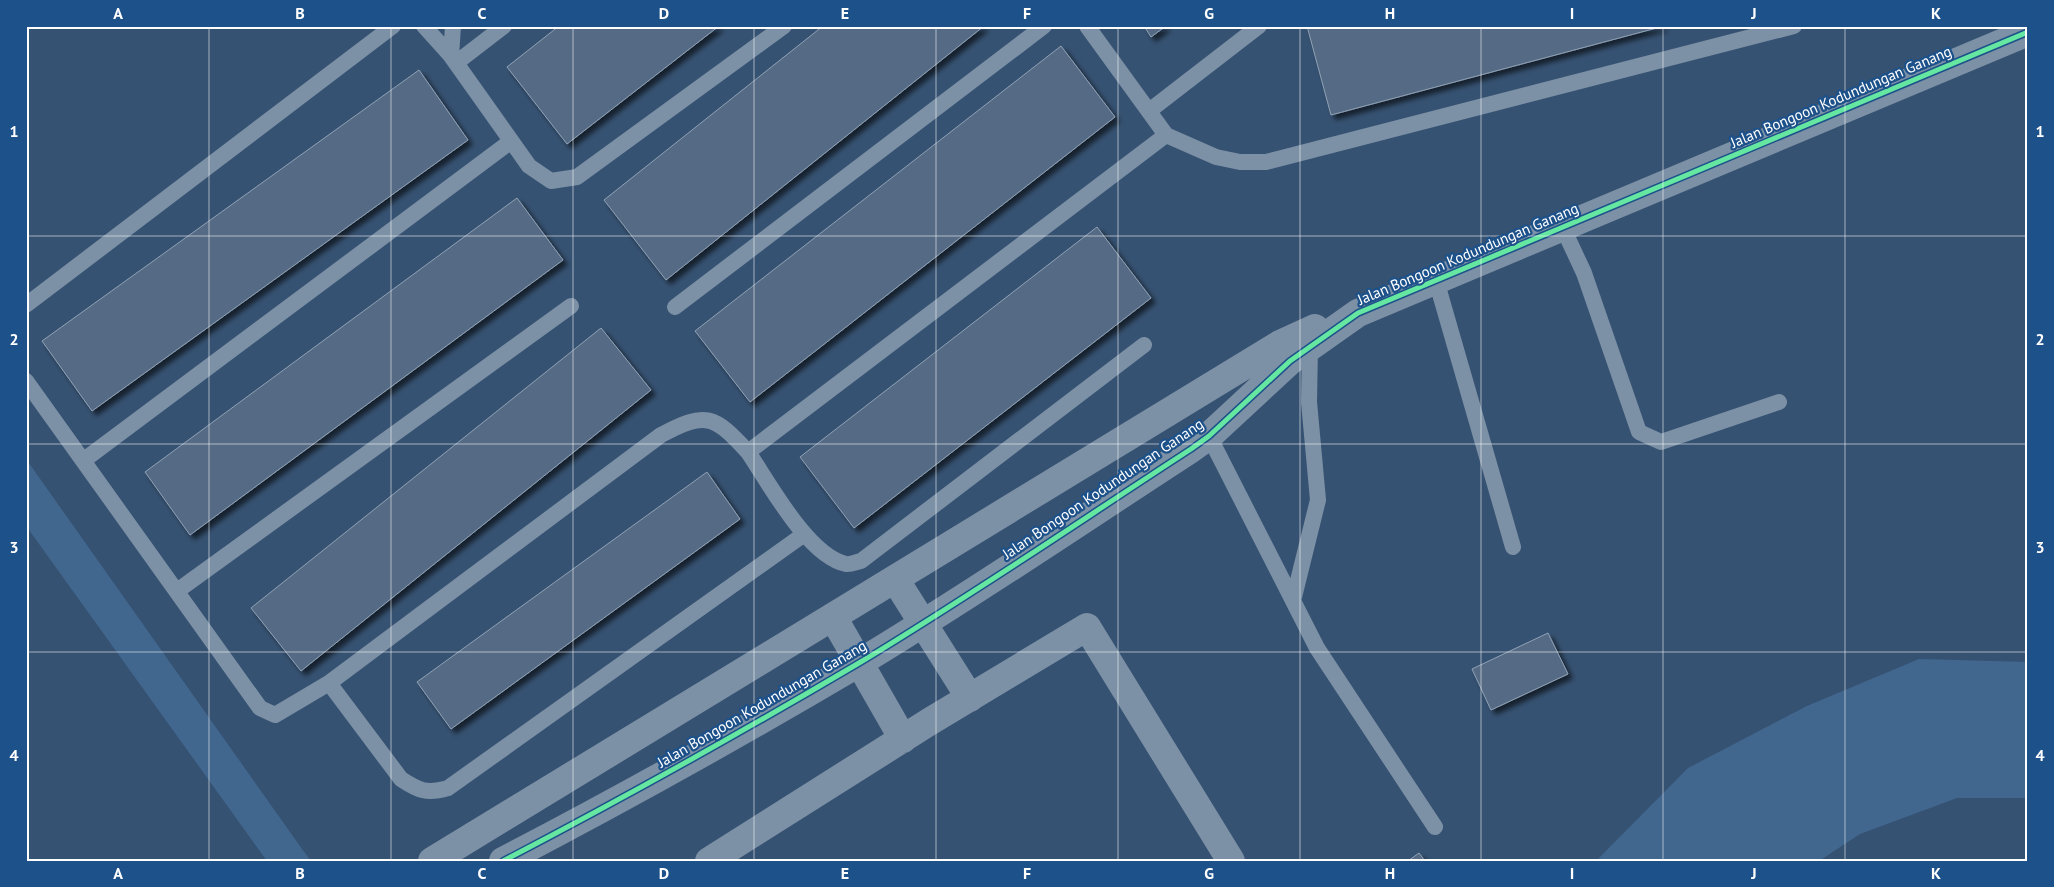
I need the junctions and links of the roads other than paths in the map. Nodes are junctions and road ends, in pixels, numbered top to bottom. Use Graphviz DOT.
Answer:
graph roads {
  1 [pos="393,26"];
  2 [pos="424,26"];
  3 [pos="453,26"];
  4 [pos="504,26"];
  5 [pos="784,26"];
  6 [pos="1044,26"];
  7 [pos="1087,26"];
  8 [pos="1259,26"];
  9 [pos="1794,26"];
  10 [pos="2028,32"];
  11 [pos="454,60"];
  12 [pos="1149,111"];
  13 [pos="1166,135"];
  14 [pos="510,142"];
  15 [pos="1563,228"];
  16 [pos="1436,280"];
  17 [pos="26,305"];
  18 [pos="571,306"];
  19 [pos="675,307"];
  20 [pos="1358,313"];
  21 [pos="1144,345"];
  22 [pos="1310,345"];
  23 [pos="26,381"];
  24 [pos="1779,402"];
  25 [pos="1209,436"];
  26 [pos="748,452"];
  27 [pos="84,460"];
  28 [pos="803,535"];
  29 [pos="1513,547"];
  30 [pos="895,579"];
  31 [pos="177,591"];
  32 [pos="1293,601"];
  33 [pos="833,617"];
  34 [pos="923,623"];
  35 [pos="859,662"];
  36 [pos="329,683"];
  37 [pos="970,698"];
  38 [pos="903,739"];
  39 [pos="1435,827"];
  40 [pos="432,861"];
  41 [pos="503,861"];
  42 [pos="709,861"];
  43 [pos="1231,861"];
  1 -- 17 [label="lane"];
  2 -- 11 [label="lane"];
  3 -- 11 [label="lane"];
  4 -- 11 [label="lane"];
  5 -- 14 [label="lane"];
  6 -- 19 [label="lane"];
  7 -- 12 [label="lane"];
  8 -- 12 [label="lane"];
  9 -- 13 [label="lane"];
  10 -- 15 [label="street, Jalan Bongoon Kodundungan Ganang"];
  11 -- 14 [label="lane"];
  12 -- 13 [label="lane"];
  13 -- 26 [label="lane"];
  14 -- 27 [label="lane"];
  15 -- 16 [label="street, Jalan Bongoon Kodundungan Ganang"];
  15 -- 24 [label="lane"];
  16 -- 20 [label="street, Jalan Bongoon Kodundungan Ganang"];
  16 -- 29 [label="lane"];
  18 -- 31 [label="lane"];
  20 -- 22 [label="street, Jalan Bongoon Kodundungan Ganang"];
  20 -- 30 [label="street"];
  21 -- 28 [label="lane"];
  22 -- 25 [label="street, Jalan Bongoon Kodundungan Ganang"];
  22 -- 32 [label="lane"];
  23 -- 27 [label="lane"];
  25 -- 32 [label="lane"];
  25 -- 34 [label="street, Jalan Bongoon Kodundungan Ganang"];
  26 -- 28 [label="lane"];
  26 -- 36 [label="lane"];
  27 -- 31 [label="lane"];
  28 -- 36 [label="lane"];
  30 -- 33 [label="street"];
  30 -- 34 [label="street"];
  31 -- 36 [label="lane"];
  32 -- 39 [label="lane"];
  33 -- 35 [label="street"];
  33 -- 40 [label="street"];
  34 -- 35 [label="street, Jalan Bongoon Kodundungan Ganang"];
  34 -- 37 [label="street"];
  35 -- 38 [label="street"];
  35 -- 41 [label="street, Jalan Bongoon Kodundungan Ganang"];
  37 -- 38 [label="street"];
  37 -- 43 [label="street"];
  38 -- 42 [label="street"];
}
